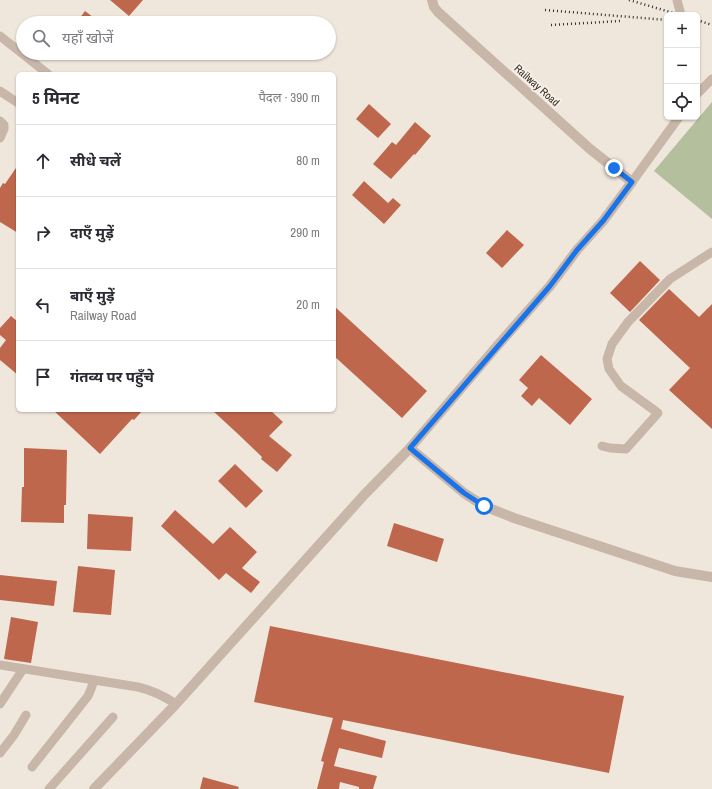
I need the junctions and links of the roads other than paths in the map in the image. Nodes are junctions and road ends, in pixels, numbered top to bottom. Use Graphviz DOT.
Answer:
graph roads {
  1 [pos="432,0"];
  2 [pos="678,0"];
  3 [pos="680,12"];
  4 [pos="0,36"];
  5 [pos="16,49"];
  6 [pos="30,60"];
  7 [pos="45,72"];
  8 [pos="712,79"];
  9 [pos="700,90"];
  10 [pos="0,92"];
  11 [pos="16,102"];
  12 [pos="677,120"];
  13 [pos="0,121"];
  14 [pos="0,138"];
  15 [pos="632,182"];
  16 [pos="712,252"];
  17 [pos="602,446"];
  18 [pos="410,448"];
  19 [pos="712,577"];
  20 [pos="0,665"];
  21 [pos="23,669"];
  22 [pos="94,680"];
  23 [pos="0,704"];
  24 [pos="176,704"];
  25 [pos="26,715"];
  26 [pos="113,717"];
  27 [pos="0,753"];
  28 [pos="32,766"];
  29 [pos="48,789"];
  30 [pos="94,789"];
  1 -- 15 [label="street, Railway Road"];
  2 -- 3 [label="street"];
  4 -- 5 [label="street"];
  6 -- 7 [label="street"];
  8 -- 9 [label="street"];
  10 -- 11 [label="street"];
  12 -- 15 [label="street"];
  13 -- 14 [label="street"];
  15 -- 18 [label="street"];
  16 -- 17 [label="street"];
  18 -- 19 [label="street"];
  18 -- 24 [label="street"];
  20 -- 21 [label="street"];
  21 -- 22 [label="street"];
  21 -- 23 [label="street"];
  22 -- 24 [label="street"];
  22 -- 28 [label="street"];
  24 -- 30 [label="street"];
  25 -- 27 [label="street"];
  26 -- 29 [label="street"];
}
